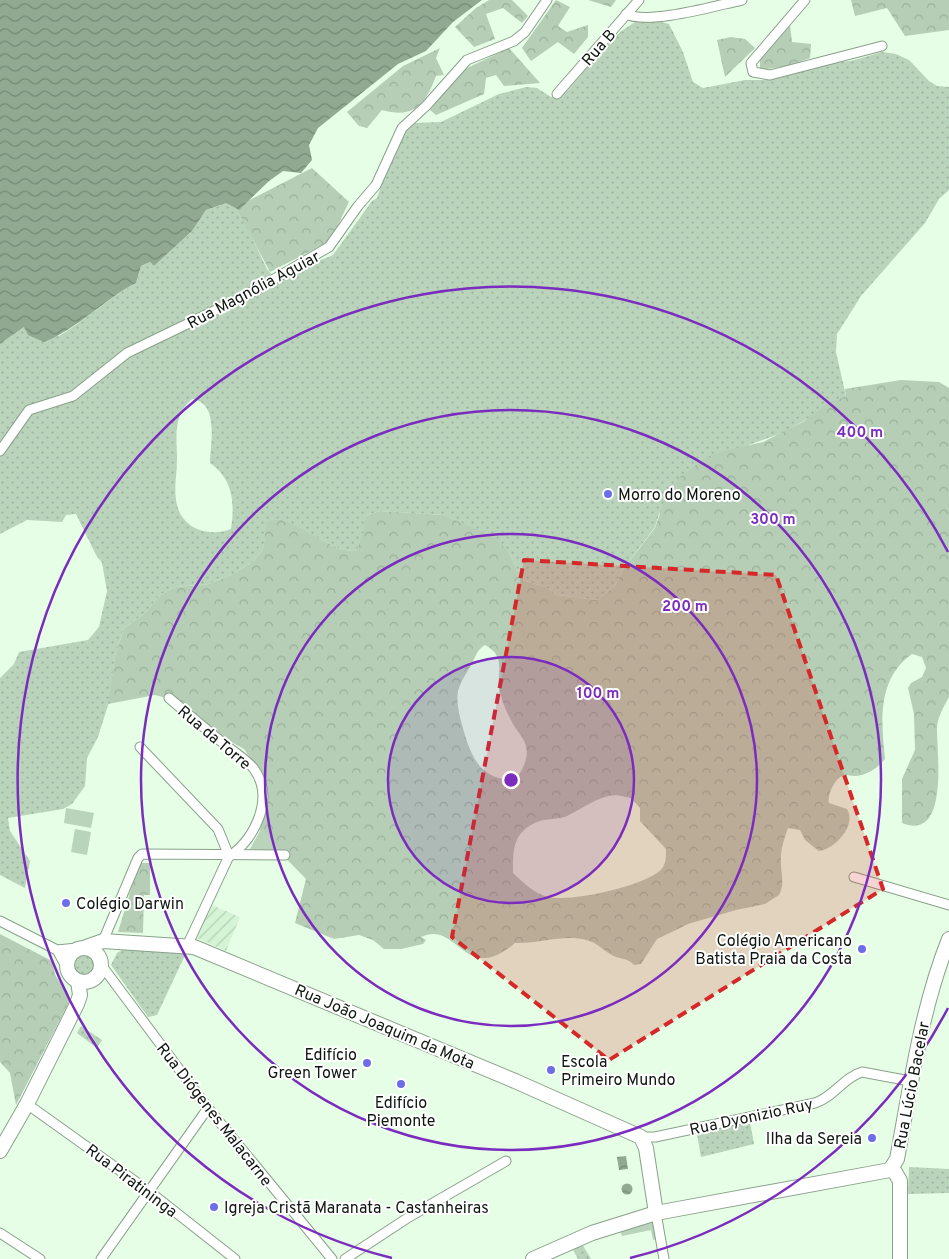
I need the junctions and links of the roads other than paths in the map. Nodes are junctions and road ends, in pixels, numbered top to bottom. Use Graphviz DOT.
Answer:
graph roads {
  1 [pos="547,0"];
  2 [pos="639,0"];
  3 [pos="742,0"];
  4 [pos="805,0"];
  5 [pos="626,14"];
  6 [pos="882,46"];
  7 [pos="557,94"];
  8 [pos="0,451"];
  9 [pos="169,698"];
  10 [pos="140,747"];
  11 [pos="285,854"];
  12 [pos="230,856"];
  13 [pos="854,877"];
  14 [pos="949,905"];
  15 [pos="0,921"];
  16 [pos="949,939"];
  17 [pos="103,941"];
  18 [pos="122,942"];
  19 [pos="188,946"];
  20 [pos="82,948"];
  21 [pos="57,950"];
  22 [pos="102,966"];
  23 [pos="66,968"];
  24 [pos="78,981"];
  25 [pos="910,1081"];
  26 [pos="27,1104"];
  27 [pos="208,1108"];
  28 [pos="641,1137"];
  29 [pos="0,1151"];
  30 [pos="506,1161"];
  31 [pos="890,1170"];
  32 [pos="150,1192"];
  33 [pos="656,1214"];
  34 [pos="0,1233"];
  35 [pos="40,1259"];
  36 [pos="101,1259"];
  37 [pos="235,1259"];
  38 [pos="332,1259"];
  39 [pos="344,1259"];
  40 [pos="533,1259"];
  41 [pos="664,1259"];
  42 [pos="900,1259"];
  1 -- 8 [label="street, Rua Magnólia Aguiar"];
  2 -- 5 [label="street, Rua B"];
  3 -- 5 [label="street"];
  4 -- 6 [label="street"];
  5 -- 7 [label="street, Rua B"];
  9 -- 12 [label="street, Rua da Torre"];
  10 -- 12 [label="street"];
  11 -- 12 [label="street"];
  12 -- 17 [label="street"];
  12 -- 19 [label="street"];
  13 -- 14 [label="street"];
  15 -- 21 [label="street"];
  16 -- 25 [label="street, Rua Lúcio Bacelar"];
  17 -- 18 [label="street, Rua João Joaquim da Mota"];
  17 -- 20 [label="street"];
  18 -- 19 [label="street, Rua João Joaquim da Mota"];
  18 -- 22 [label="street"];
  19 -- 28 [label="street, Rua João Joaquim da Mota"];
  20 -- 21 [label="street"];
  20 -- 22 [label="street"];
  20 -- 23 [label="street"];
  21 -- 23 [label="street"];
  22 -- 24 [label="street"];
  22 -- 27 [label="street, Rua Diógenes Malacarne"];
  23 -- 24 [label="street"];
  24 -- 26 [label="street"];
  25 -- 28 [label="street, Rua Dyonizio Ruy"];
  25 -- 31 [label="street, Rua Lúcio Bacelar"];
  26 -- 29 [label="street"];
  26 -- 32 [label="street, Rua Piratininga"];
  27 -- 32 [label="street"];
  27 -- 38 [label="street, Rua Diógenes Malacarne"];
  28 -- 33 [label="street"];
  30 -- 39 [label="street"];
  31 -- 33 [label="street"];
  31 -- 42 [label="street, Rua Lúcio Bacelar"];
  32 -- 36 [label="street"];
  32 -- 37 [label="street, Rua Piratininga"];
  33 -- 40 [label="street"];
  33 -- 41 [label="street"];
  34 -- 35 [label="street"];
}
